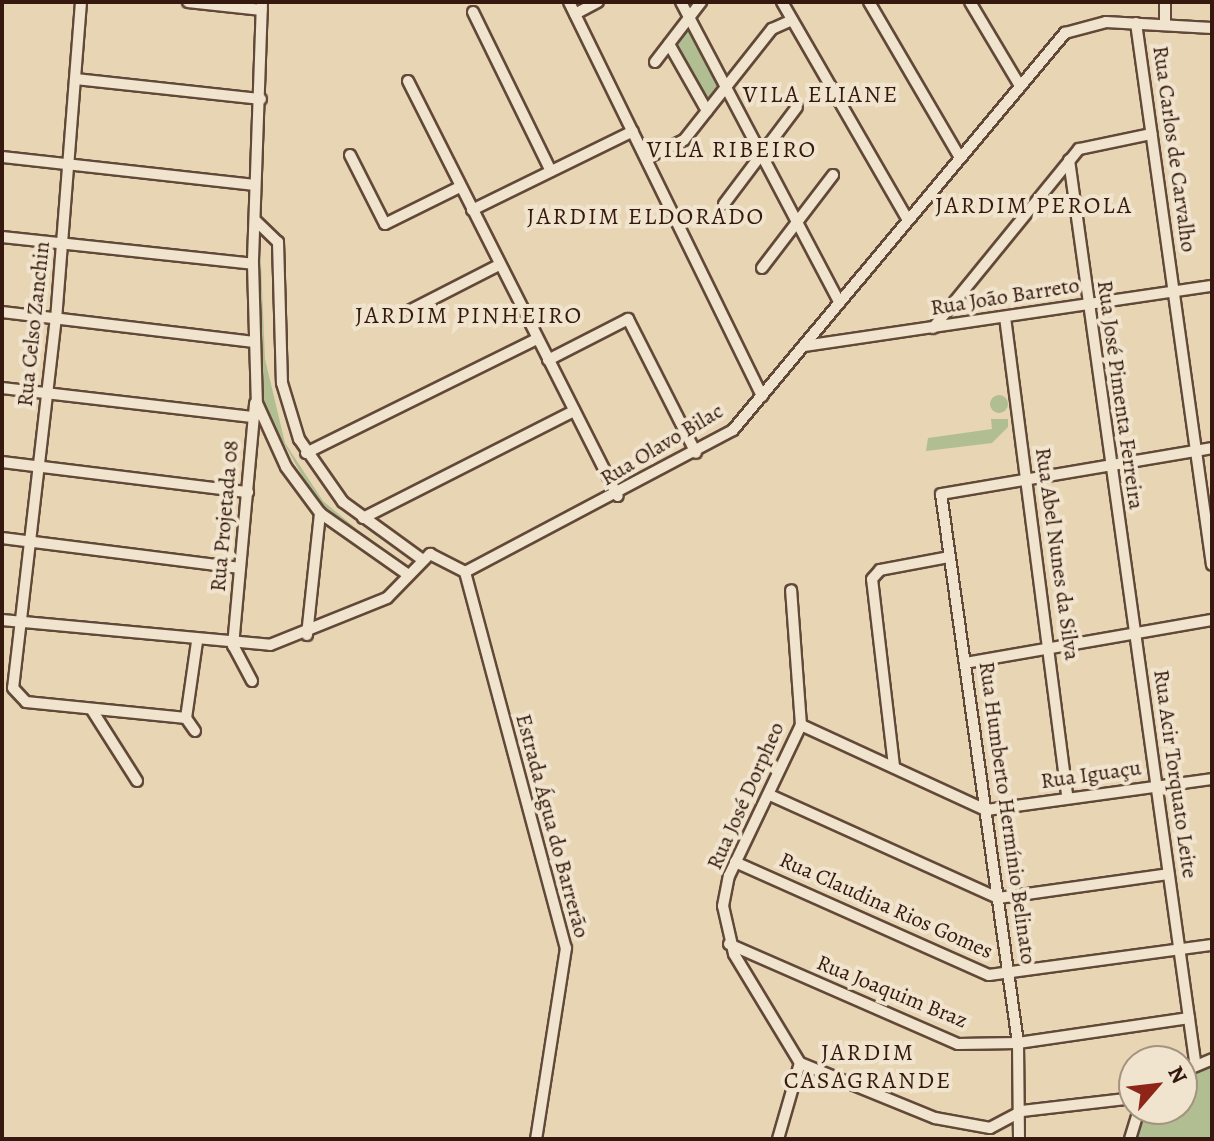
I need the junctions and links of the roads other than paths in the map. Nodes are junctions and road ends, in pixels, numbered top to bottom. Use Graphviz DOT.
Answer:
graph roads {
  1 [pos="81,2"];
  2 [pos="188,2"];
  3 [pos="569,2"];
  4 [pos="598,2"];
  5 [pos="681,2"];
  6 [pos="701,2"];
  7 [pos="782,2"];
  8 [pos="869,2"];
  9 [pos="1165,2"];
  10 [pos="972,3"];
  11 [pos="262,6"];
  12 [pos="473,12"];
  13 [pos="575,14"];
  14 [pos="689,17"];
  15 [pos="792,20"];
  16 [pos="1136,23"];
  17 [pos="1165,25"];
  18 [pos="1212,28"];
  19 [pos="669,44"];
  20 [pos="655,62"];
  21 [pos="76,79"];
  22 [pos="408,81"];
  23 [pos="1020,86"];
  24 [pos="725,87"];
  25 [pos="261,99"];
  26 [pos="797,107"];
  27 [pos="707,111"];
  28 [pos="633,131"];
  29 [pos="1151,134"];
  30 [pos="761,154"];
  31 [pos="350,155"];
  32 [pos="2,157"];
  33 [pos="647,158"];
  34 [pos="960,158"];
  35 [pos="1069,160"];
  36 [pos="69,165"];
  37 [pos="551,171"];
  38 [pos="833,175"];
  39 [pos="254,185"];
  40 [pos="460,187"];
  41 [pos="724,204"];
  42 [pos="472,210"];
  43 [pos="255,220"];
  44 [pos="908,220"];
  45 [pos="798,222"];
  46 [pos="2,237"];
  47 [pos="63,242"];
  48 [pos="253,264"];
  49 [pos="499,265"];
  50 [pos="762,268"];
  51 [pos="1212,286"];
  52 [pos="1174,291"];
  53 [pos="840,303"];
  54 [pos="1086,304"];
  55 [pos="409,311"];
  56 [pos="2,312"];
  57 [pos="56,317"];
  58 [pos="1005,317"];
  59 [pos="933,328"];
  60 [pos="537,339"];
  61 [pos="254,342"];
  62 [pos="804,346"];
  63 [pos="548,360"];
  64 [pos="2,388"];
  65 [pos="255,389"];
  66 [pos="47,393"];
  67 [pos="762,396"];
  68 [pos="574,411"];
  69 [pos="254,417"];
  70 [pos="1212,448"];
  71 [pos="1196,450"];
  72 [pos="306,453"];
  73 [pos="696,453"];
  74 [pos="2,462"];
  75 [pos="1110,464"];
  76 [pos="38,465"];
  77 [pos="1026,477"];
  78 [pos="248,492"];
  79 [pos="618,496"];
  80 [pos="320,513"];
  81 [pos="363,518"];
  82 [pos="2,538"];
  83 [pos="27,541"];
  84 [pos="949,557"];
  85 [pos="420,558"];
  86 [pos="1212,565"];
  87 [pos="240,568"];
  88 [pos="465,572"];
  89 [pos="407,574"];
  90 [pos="791,590"];
  91 [pos="2,620"];
  92 [pos="1212,620"];
  93 [pos="17,622"];
  94 [pos="307,635"];
  95 [pos="1135,635"];
  96 [pos="197,642"];
  97 [pos="233,646"];
  98 [pos="1049,649"];
  99 [pos="965,663"];
  100 [pos="252,681"];
  101 [pos="92,710"];
  102 [pos="186,718"];
  103 [pos="801,725"];
  104 [pos="195,731"];
  105 [pos="894,766"];
  106 [pos="1212,779"];
  107 [pos="137,781"];
  108 [pos="1155,786"];
  109 [pos="770,795"];
  110 [pos="1067,797"];
  111 [pos="986,810"];
  112 [pos="735,862"];
  113 [pos="1168,874"];
  114 [pos="998,898"];
  115 [pos="729,944"];
  116 [pos="1212,945"];
  117 [pos="1180,949"];
  118 [pos="1009,973"];
  119 [pos="1189,1018"];
  120 [pos="1018,1043"];
  121 [pos="1193,1045"];
  122 [pos="800,1063"];
  123 [pos="1118,1100"];
  124 [pos="1022,1111"];
  125 [pos="780,1138"];
  126 [pos="536,1139"];
  127 [pos="1019,1139"];
  1 -- 21 [label="street, Rua Celso Zanchin"];
  2 -- 11 [label="street"];
  3 -- 13 [label="street"];
  4 -- 13 [label="street"];
  5 -- 14 [label="street"];
  6 -- 14 [label="street"];
  7 -- 15 [label="street"];
  8 -- 34 [label="street"];
  9 -- 17 [label="street"];
  10 -- 23 [label="street"];
  11 -- 25 [label="street"];
  12 -- 37 [label="street"];
  13 -- 28 [label="street"];
  14 -- 19 [label="street"];
  14 -- 24 [label="street"];
  15 -- 24 [label="street"];
  15 -- 44 [label="street"];
  16 -- 17 [label="street, Rua Olavo Bilac"];
  16 -- 23 [label="street, Rua Olavo Bilac"];
  16 -- 29 [label="street, Rua Carlos de Carvalho"];
  17 -- 18 [label="street, Rua Olavo Bilac"];
  19 -- 20 [label="street"];
  19 -- 27 [label="street"];
  21 -- 25 [label="street"];
  21 -- 36 [label="street, Rua Celso Zanchin"];
  22 -- 40 [label="street"];
  23 -- 34 [label="street, Rua Olavo Bilac"];
  24 -- 27 [label="street"];
  24 -- 30 [label="street"];
  25 -- 39 [label="street"];
  26 -- 30 [label="street"];
  27 -- 33 [label="street"];
  28 -- 33 [label="street"];
  28 -- 37 [label="street"];
  29 -- 35 [label="street"];
  29 -- 52 [label="street, Rua Carlos de Carvalho"];
  30 -- 41 [label="street"];
  30 -- 45 [label="street"];
  31 -- 40 [label="street"];
  32 -- 36 [label="street"];
  33 -- 67 [label="street"];
  34 -- 44 [label="street, Rua Olavo Bilac"];
  35 -- 54 [label="street, Rua José Pimenta Ferreira"];
  35 -- 59 [label="street"];
  36 -- 39 [label="street"];
  36 -- 47 [label="street, Rua Celso Zanchin"];
  37 -- 42 [label="street"];
  38 -- 45 [label="street"];
  39 -- 43 [label="street"];
  40 -- 42 [label="street"];
  42 -- 49 [label="street"];
  43 -- 48 [label="street"];
  43 -- 72 [label="street"];
  44 -- 53 [label="street, Rua Olavo Bilac"];
  45 -- 50 [label="street"];
  45 -- 53 [label="street"];
  46 -- 47 [label="street"];
  47 -- 48 [label="street"];
  47 -- 57 [label="street, Rua Celso Zanchin"];
  48 -- 61 [label="street"];
  49 -- 55 [label="street"];
  49 -- 60 [label="street"];
  51 -- 52 [label="street, Rua João Barreto"];
  52 -- 54 [label="street, Rua João Barreto"];
  52 -- 71 [label="street, Rua Carlos de Carvalho"];
  53 -- 62 [label="street, Rua Olavo Bilac"];
  54 -- 58 [label="street, Rua João Barreto"];
  54 -- 75 [label="street, Rua José Pimenta Ferreira"];
  56 -- 57 [label="street"];
  57 -- 61 [label="street"];
  57 -- 66 [label="street, Rua Celso Zanchin"];
  58 -- 59 [label="street, Rua João Barreto"];
  58 -- 77 [label="street, Rua Abel Nunes da Silva"];
  59 -- 62 [label="street, Rua João Barreto"];
  60 -- 63 [label="street"];
  60 -- 72 [label="street"];
  61 -- 65 [label="street"];
  62 -- 67 [label="street, Rua Olavo Bilac"];
  63 -- 68 [label="street"];
  63 -- 73 [label="street"];
  64 -- 66 [label="street"];
  65 -- 69 [label="street, Rua Projetada 08"];
  65 -- 80 [label="street"];
  66 -- 69 [label="street"];
  66 -- 76 [label="street, Rua Celso Zanchin"];
  67 -- 73 [label="street, Rua Olavo Bilac"];
  68 -- 79 [label="street"];
  68 -- 81 [label="street"];
  69 -- 78 [label="street, Rua Projetada 08"];
  70 -- 71 [label="street"];
  71 -- 75 [label="street"];
  71 -- 86 [label="street, Rua Carlos de Carvalho"];
  72 -- 81 [label="street"];
  73 -- 79 [label="street, Rua Olavo Bilac"];
  74 -- 76 [label="street"];
  75 -- 77 [label="street"];
  75 -- 95 [label="street, Rua José Pimenta Ferreira"];
  76 -- 78 [label="street"];
  76 -- 83 [label="street, Rua Celso Zanchin"];
  77 -- 84 [label="street, Rua Humberto Hermínio Belinato"];
  77 -- 98 [label="street, Rua Abel Nunes da Silva"];
  78 -- 87 [label="street, Rua Projetada 08"];
  79 -- 88 [label="street, Rua Olavo Bilac"];
  80 -- 89 [label="street"];
  80 -- 94 [label="street"];
  81 -- 85 [label="street"];
  82 -- 83 [label="street"];
  83 -- 87 [label="street"];
  83 -- 93 [label="street, Rua Celso Zanchin"];
  84 -- 99 [label="street, Rua Humberto Hermínio Belinato"];
  84 -- 105 [label="street"];
  85 -- 88 [label="street"];
  85 -- 89 [label="street"];
  87 -- 97 [label="street, Rua Projetada 08"];
  88 -- 126 [label="street, Estrada Água do Barrerão"];
  89 -- 94 [label="street"];
  90 -- 103 [label="street, Rua José Dorpheo"];
  91 -- 93 [label="street"];
  92 -- 95 [label="street"];
  93 -- 96 [label="street"];
  93 -- 101 [label="street, Rua Celso Zanchin"];
  94 -- 97 [label="street"];
  95 -- 98 [label="street"];
  95 -- 108 [label="street, Rua Acir Torquato Leite"];
  96 -- 97 [label="street"];
  96 -- 102 [label="street"];
  97 -- 100 [label="street"];
  98 -- 99 [label="street"];
  98 -- 110 [label="street, Rua Abel Nunes da Silva"];
  99 -- 111 [label="street, Rua Humberto Hermínio Belinato"];
  101 -- 102 [label="street"];
  101 -- 107 [label="street"];
  102 -- 104 [label="street"];
  103 -- 105 [label="street"];
  103 -- 109 [label="street, Rua José Dorpheo"];
  105 -- 111 [label="street"];
  106 -- 108 [label="street, Rua Iguaçu"];
  108 -- 110 [label="street, Rua Iguaçu"];
  108 -- 113 [label="street, Rua Acir Torquato Leite"];
  109 -- 112 [label="street, Rua José Dorpheo"];
  109 -- 114 [label="street"];
  110 -- 111 [label="street, Rua Iguaçu"];
  111 -- 114 [label="street, Rua Humberto Hermínio Belinato"];
  112 -- 115 [label="street, Rua José Dorpheo"];
  112 -- 118 [label="street, Rua Claudina Rios Gomes"];
  113 -- 114 [label="street"];
  113 -- 117 [label="street, Rua Acir Torquato Leite"];
  114 -- 118 [label="street, Rua Humberto Hermínio Belinato"];
  115 -- 120 [label="street, Rua Joaquim Braz"];
  115 -- 122 [label="street, Rua José Dorpheo"];
  116 -- 117 [label="street, Rua Claudina Rios Gomes"];
  117 -- 118 [label="street, Rua Claudina Rios Gomes"];
  117 -- 119 [label="street, Rua Acir Torquato Leite"];
  118 -- 120 [label="street, Rua Humberto Hermínio Belinato"];
  119 -- 120 [label="street, Rua Joaquim Braz"];
  119 -- 121 [label="street, Rua Acir Torquato Leite"];
  120 -- 124 [label="street, Rua Humberto Hermínio Belinato"];
  122 -- 124 [label="street"];
  122 -- 125 [label="street"];
  123 -- 124 [label="street"];
  124 -- 127 [label="street, Rua Humberto Hermínio Belinato"];
}
